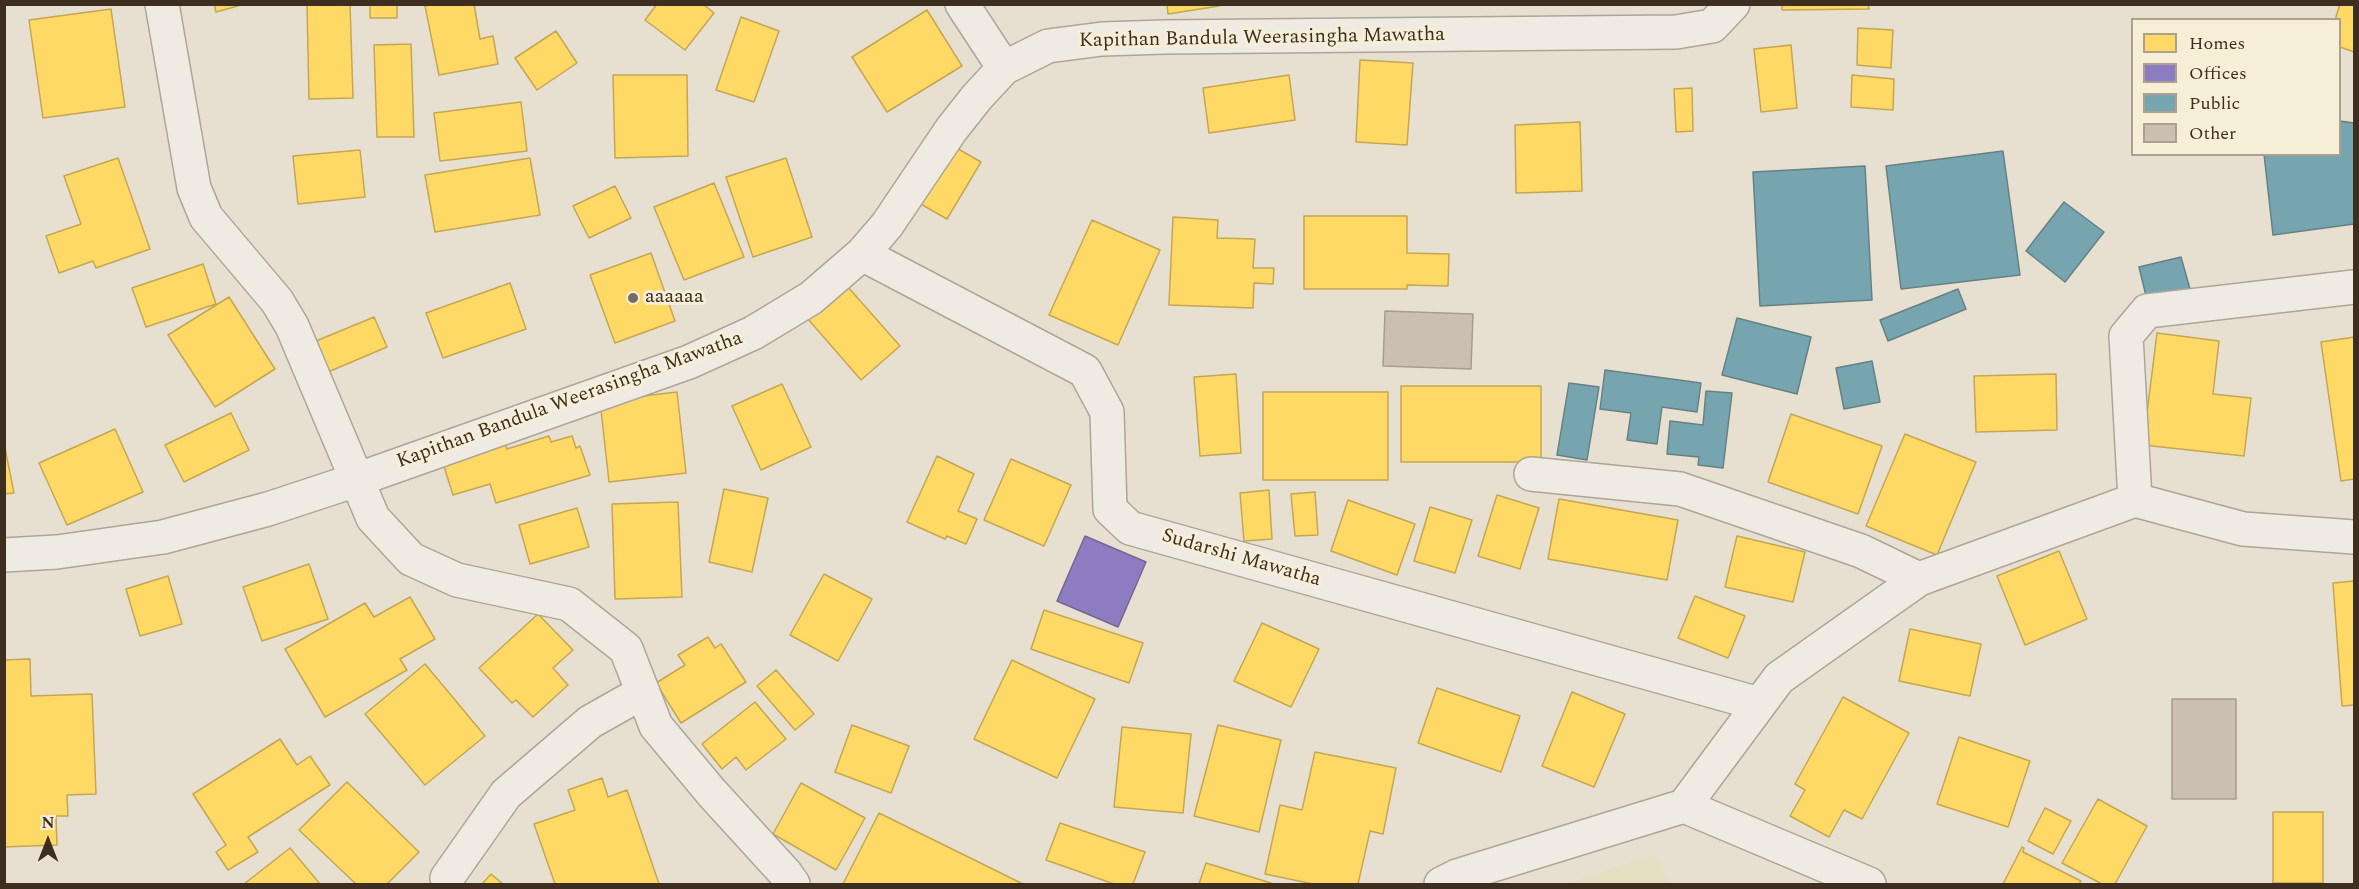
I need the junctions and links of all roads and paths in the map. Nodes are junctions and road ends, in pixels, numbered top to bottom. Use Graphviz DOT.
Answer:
graph roads {
  1 [pos="162,4"];
  2 [pos="962,4"];
  3 [pos="1732,4"];
  4 [pos="1004,68"];
  5 [pos="862,254"];
  6 [pos="2355,287"];
  7 [pos="1531,474"];
  8 [pos="356,480"];
  9 [pos="2135,500"];
  10 [pos="2355,537"];
  11 [pos="4,555"];
  12 [pos="1920,579"];
  13 [pos="643,692"];
  14 [pos="1759,704"];
  15 [pos="1684,806"];
  16 [pos="447,878"];
  17 [pos="793,885"];
  18 [pos="1441,885"];
  19 [pos="1869,885"];
  1 -- 8 [label="street"];
  2 -- 4 [label="street"];
  3 -- 4 [label="street, Kapithan Bandula Weerasingha Mawatha"];
  4 -- 5 [label="street, Kapithan Bandula Weerasingha Mawatha"];
  5 -- 8 [label="street, Kapithan Bandula Weerasingha Mawatha"];
  5 -- 14 [label="street, Sudarshi Mawatha"];
  6 -- 9 [label="street"];
  7 -- 12 [label="street"];
  8 -- 11 [label="street, Kapithan Bandula Weerasingha Mawatha"];
  8 -- 13 [label="street"];
  9 -- 10 [label="street"];
  9 -- 12 [label="street"];
  12 -- 14 [label="street"];
  13 -- 16 [label="street"];
  13 -- 17 [label="street"];
  14 -- 15 [label="street"];
  15 -- 18 [label="street"];
  15 -- 19 [label="street"];
}
